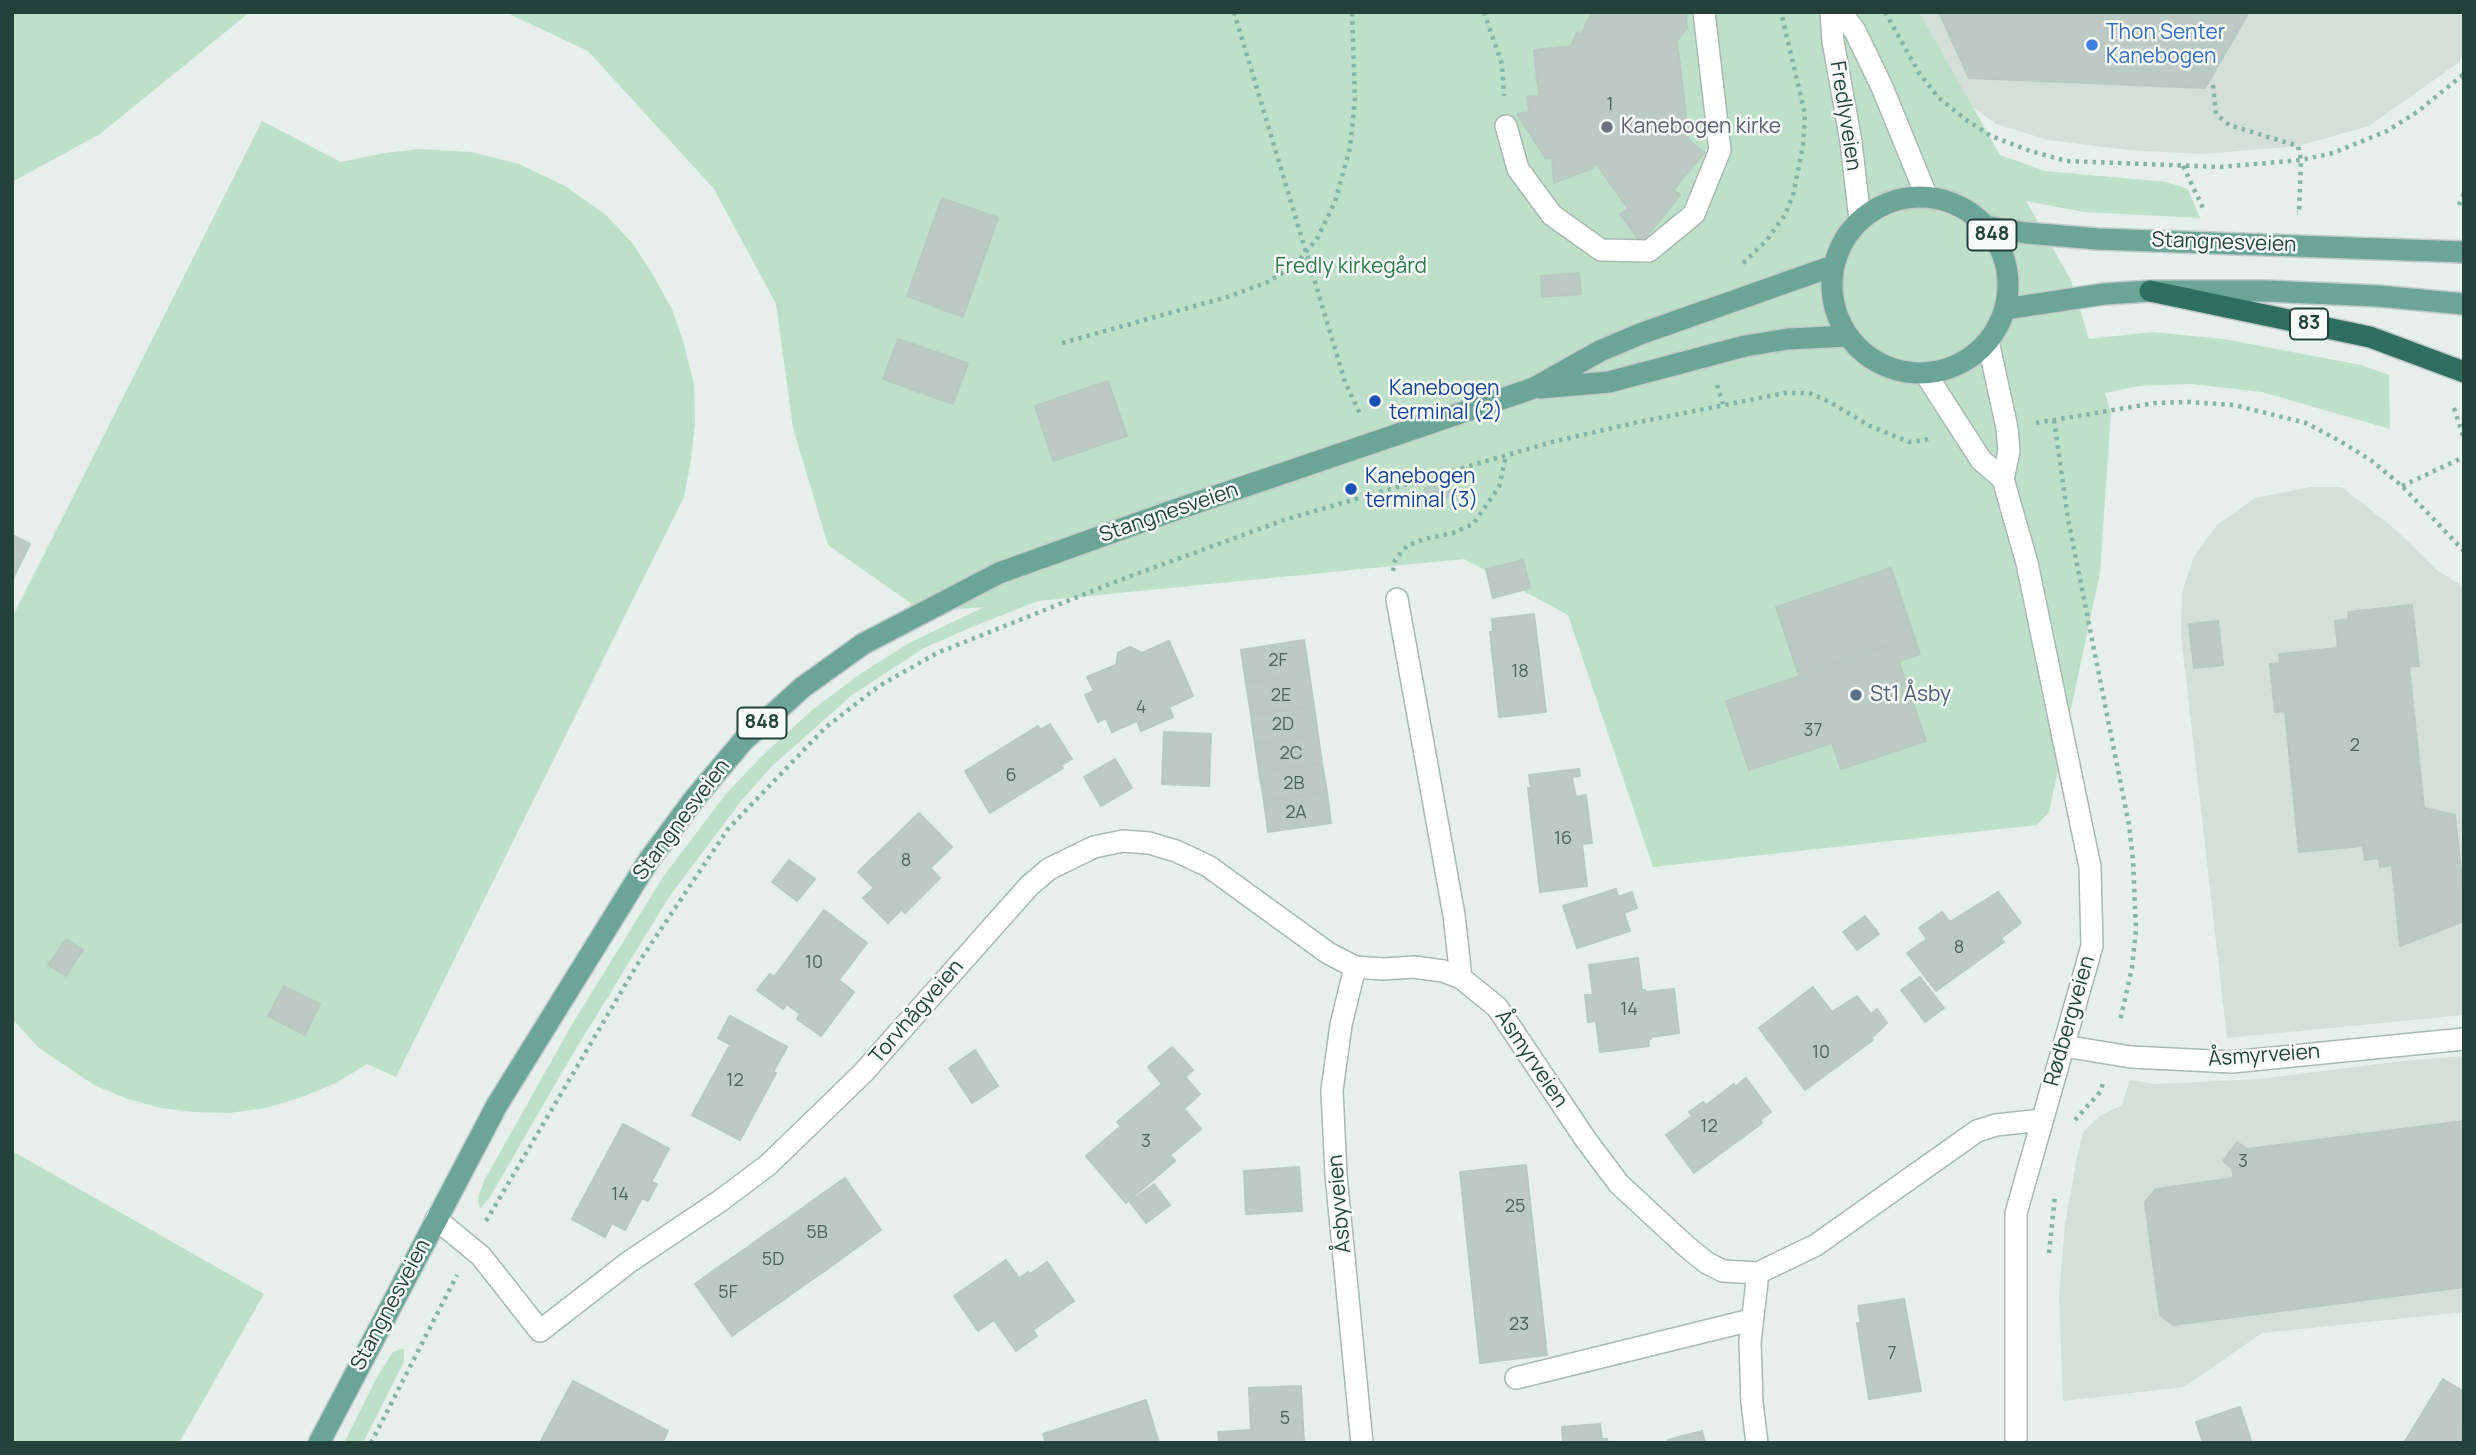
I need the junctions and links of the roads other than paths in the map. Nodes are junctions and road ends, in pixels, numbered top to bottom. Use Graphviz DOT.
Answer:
graph roads {
  1 [pos="1704,12"];
  2 [pos="1832,12"];
  3 [pos="1841,12"];
  4 [pos="1506,126"];
  5 [pos="1927,197"];
  6 [pos="1860,220"];
  7 [pos="1985,226"];
  8 [pos="2464,252"];
  9 [pos="1833,266"];
  10 [pos="2150,290"];
  11 [pos="2464,304"];
  12 [pos="2005,309"];
  13 [pos="1847,335"];
  14 [pos="1988,341"];
  15 [pos="2464,372"];
  16 [pos="1925,373"];
  17 [pos="1534,388"];
  18 [pos="2003,479"];
  19 [pos="1397,599"];
  20 [pos="1355,967"];
  21 [pos="1461,978"];
  22 [pos="2464,1038"];
  23 [pos="2064,1046"];
  24 [pos="2042,1120"];
  25 [pos="436,1219"];
  26 [pos="1758,1273"];
  27 [pos="1751,1320"];
  28 [pos="1516,1378"];
  29 [pos="319,1443"];
  30 [pos="1362,1443"];
  31 [pos="1758,1443"];
  32 [pos="2016,1443"];
  1 -- 4 [label="street"];
  2 -- 6 [label="street, Fredlyveien"];
  3 -- 5 [label="street, Fredlyveien"];
  5 -- 6 [label="main road, Stangnesveien / 848"];
  5 -- 7 [label="main road, Stangnesveien / 848"];
  6 -- 9 [label="main road, Stangnesveien / 848"];
  7 -- 8 [label="main road, Stangnesveien / 848"];
  7 -- 12 [label="main road, Stangnesveien / 848"];
  9 -- 13 [label="main road, Stangnesveien / 848"];
  9 -- 17 [label="main road, Stangnesveien / 848"];
  10 -- 11 [label="main road"];
  10 -- 12 [label="main road"];
  10 -- 15 [label="highway, 83"];
  12 -- 14 [label="main road, Stangnesveien / 848"];
  13 -- 16 [label="main road, Stangnesveien / 848"];
  13 -- 17 [label="main road, Stangnesveien / 848"];
  14 -- 16 [label="main road, Stangnesveien / 848"];
  14 -- 18 [label="street, Rødbergveien"];
  16 -- 18 [label="street"];
  17 -- 25 [label="main road, Stangnesveien / 848"];
  18 -- 23 [label="street, Rødbergveien"];
  19 -- 21 [label="street"];
  20 -- 21 [label="street, Torvhågveien"];
  20 -- 25 [label="street, Torvhågveien"];
  20 -- 30 [label="street, Åsbyveien"];
  21 -- 26 [label="street, Åsmyrveien"];
  22 -- 23 [label="street, Åsmyrveien"];
  23 -- 24 [label="street, Rødbergveien"];
  24 -- 26 [label="street, Åsmyrveien"];
  24 -- 32 [label="street, Rødbergveien"];
  25 -- 29 [label="main road, Stangnesveien / 848"];
  26 -- 27 [label="street"];
  27 -- 28 [label="street"];
  27 -- 31 [label="street"];
}
